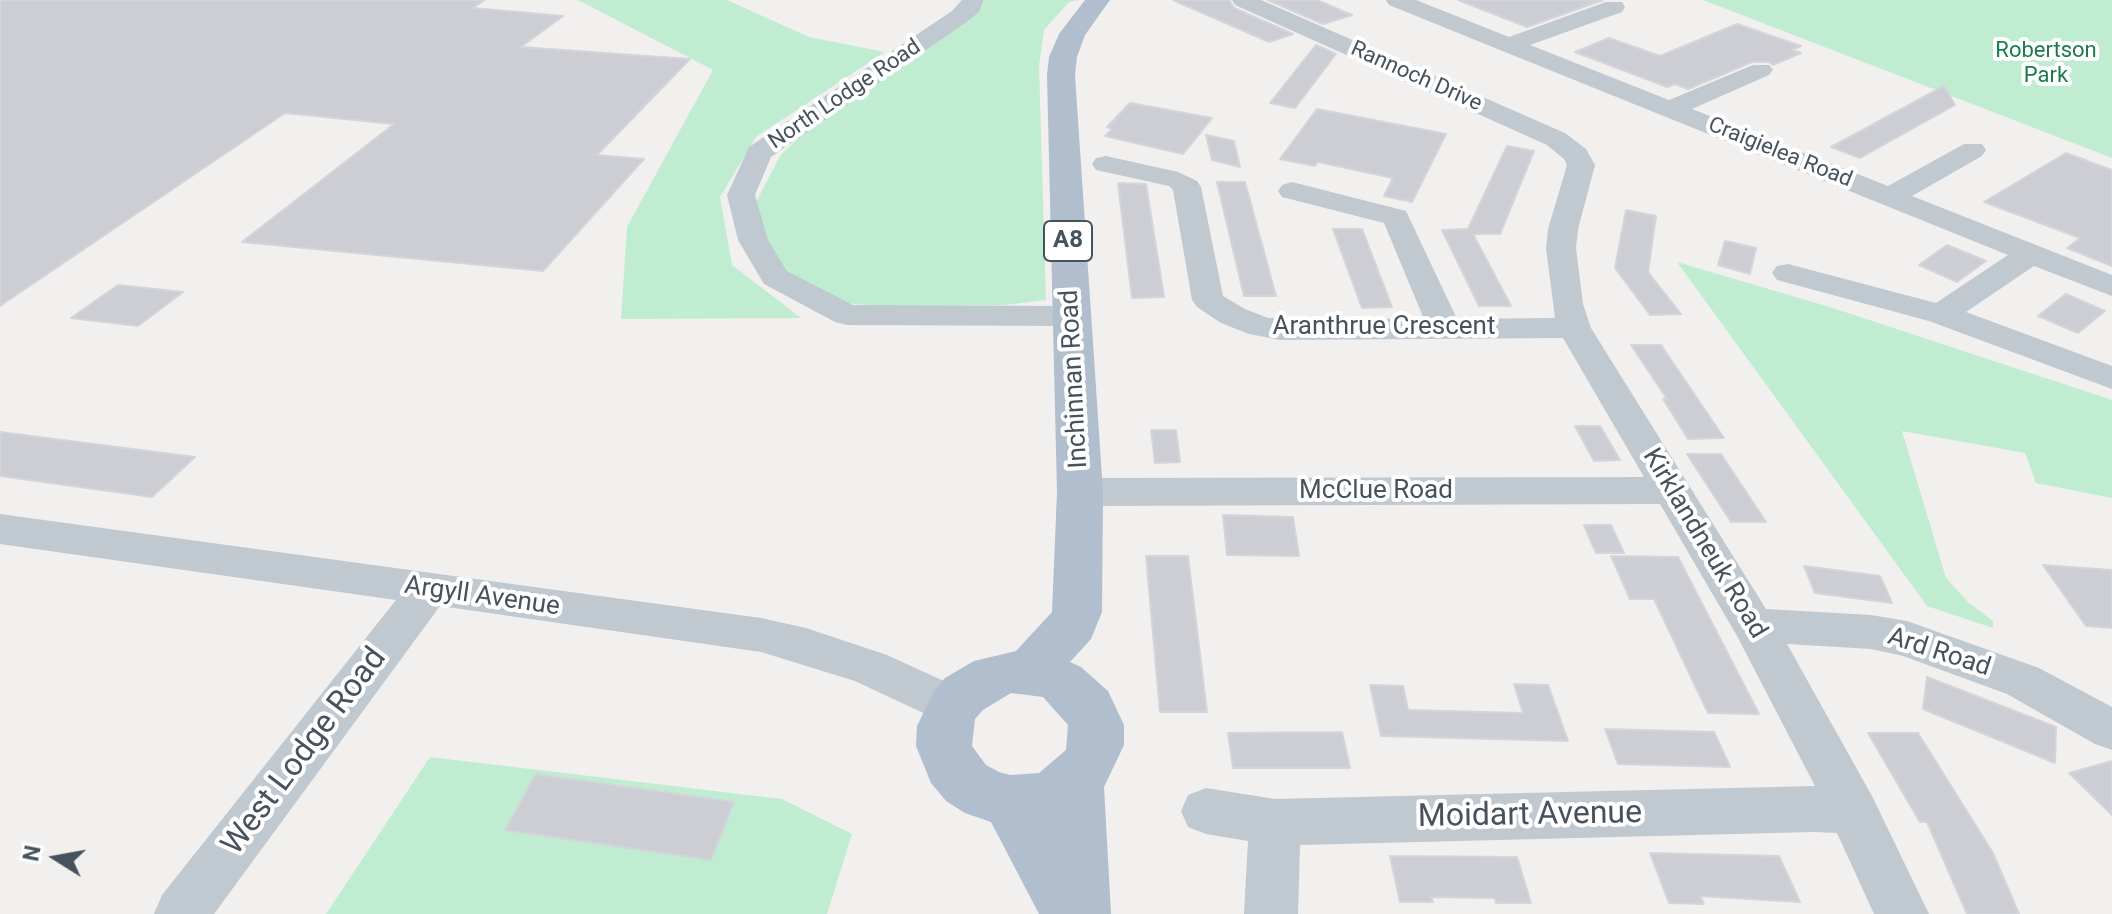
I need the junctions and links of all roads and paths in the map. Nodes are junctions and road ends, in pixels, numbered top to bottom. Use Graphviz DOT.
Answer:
graph roads {
  1 [pos="973,0"];
  2 [pos="1098,0"];
  3 [pos="1243,0"];
  4 [pos="1397,0"];
  5 [pos="1614,7"];
  6 [pos="1508,45"];
  7 [pos="1761,70"];
  8 [pos="1670,109"];
  9 [pos="1973,150"];
  10 [pos="1106,164"];
  11 [pos="1581,165"];
  12 [pos="1292,191"];
  13 [pos="1890,197"];
  14 [pos="2031,254"];
  15 [pos="1788,273"];
  16 [pos="2112,286"];
  17 [pos="1941,314"];
  18 [pos="1071,316"];
  19 [pos="1444,328"];
  20 [pos="1574,328"];
  21 [pos="2112,378"];
  22 [pos="1673,490"];
  23 [pos="1080,492"];
  24 [pos="0,529"];
  25 [pos="429,589"];
  26 [pos="1753,625"];
  27 [pos="1053,682"];
  28 [pos="953,707"];
  29 [pos="2112,730"];
  30 [pos="1075,780"];
  31 [pos="1010,801"];
  32 [pos="1206,811"];
  33 [pos="1854,812"];
  34 [pos="1275,822"];
  35 [pos="181,914"];
  36 [pos="1076,914"];
  37 [pos="1271,914"];
  38 [pos="1902,914"];
  1 -- 18 [label="street, North Lodge Road"];
  2 -- 18 [label="main road, Inchinnan Road / A8"];
  3 -- 11 [label="street, Rannoch Drive"];
  4 -- 6 [label="street, Craigielea Road"];
  5 -- 6 [label="street"];
  6 -- 8 [label="street, Craigielea Road"];
  7 -- 8 [label="street, Craigielea Road"];
  8 -- 13 [label="street, Craigielea Road"];
  9 -- 13 [label="street"];
  10 -- 19 [label="street, Aranthrue Crescent"];
  11 -- 20 [label="street, Kirklandneuk Road"];
  12 -- 19 [label="street"];
  13 -- 14 [label="street, Craigielea Road"];
  14 -- 16 [label="street, Craigielea Road"];
  14 -- 17 [label="street"];
  15 -- 17 [label="street"];
  17 -- 21 [label="street"];
  18 -- 23 [label="main road, Inchinnan Road / A8"];
  19 -- 20 [label="street, Aranthrue Crescent"];
  20 -- 22 [label="street, Kirklandneuk Road"];
  22 -- 23 [label="street, McClue Road"];
  22 -- 26 [label="street, Kirklandneuk Road"];
  23 -- 27 [label="main road, Inchinnan Road / A8"];
  24 -- 25 [label="street, Argyll Avenue"];
  25 -- 28 [label="street, Argyll Avenue"];
  25 -- 35 [label="street, West Lodge Road"];
  26 -- 29 [label="street, Ard Road"];
  26 -- 33 [label="street, Kirklandneuk Road"];
  27 -- 28 [label="main road"];
  27 -- 30 [label="main road"];
  28 -- 31 [label="main road"];
  30 -- 31 [label="main road"];
  30 -- 36 [label="main road"];
  31 -- 36 [label="main road"];
  32 -- 34 [label="street, Moidart Avenue"];
  33 -- 34 [label="street, Moidart Avenue"];
  33 -- 38 [label="street, Kirklandneuk Road"];
  34 -- 37 [label="street"];
}
